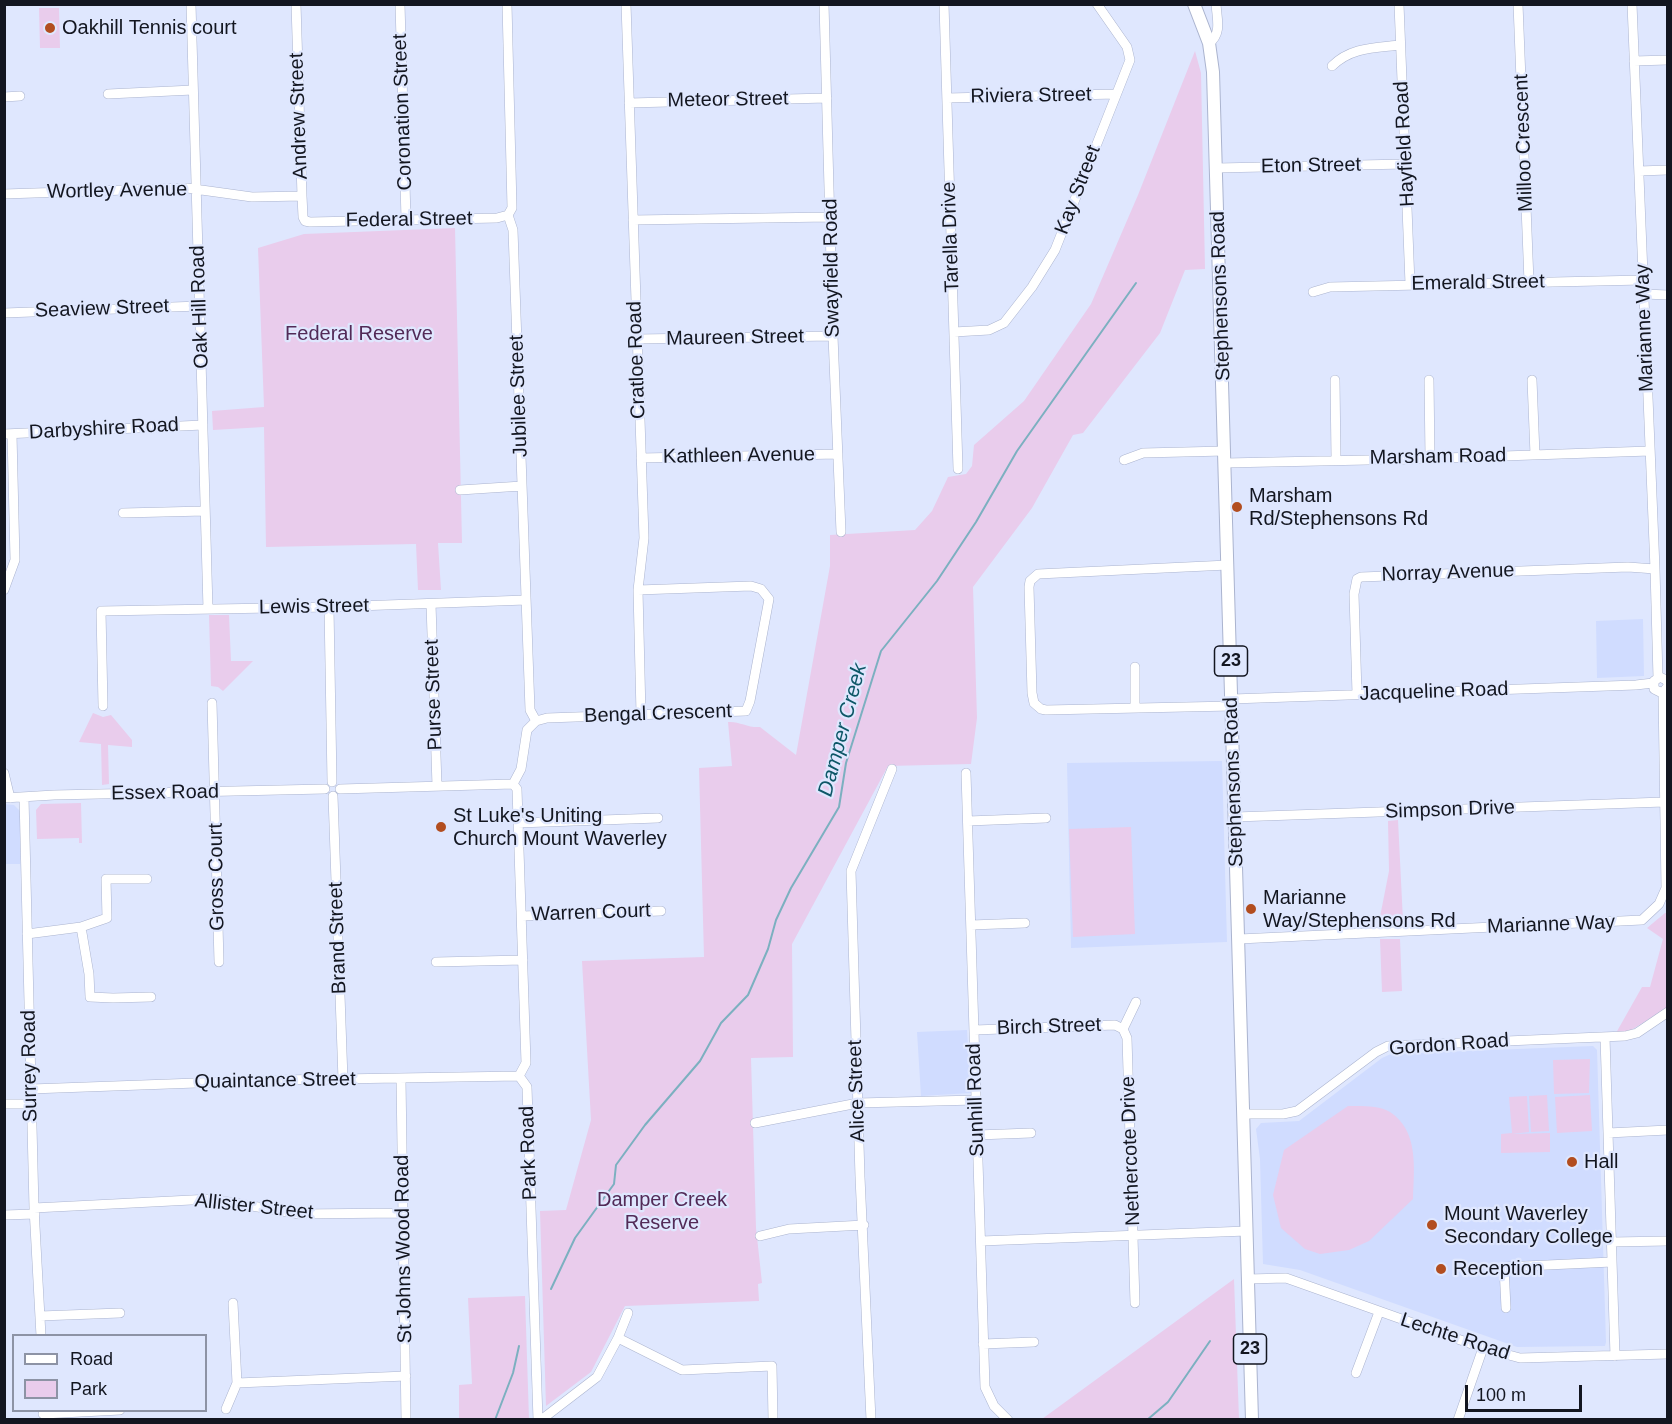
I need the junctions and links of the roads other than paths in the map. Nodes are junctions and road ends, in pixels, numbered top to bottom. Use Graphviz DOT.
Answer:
graph roads {
  1 [pos="191,4"];
  2 [pos="296,4"];
  3 [pos="400,4"];
  4 [pos="507,4"];
  5 [pos="626,4"];
  6 [pos="824,4"];
  7 [pos="944,4"];
  8 [pos="1097,4"];
  9 [pos="1194,4"];
  10 [pos="1216,4"];
  11 [pos="1399,4"];
  12 [pos="1518,4"];
  13 [pos="1632,4"];
  14 [pos="1209,43"];
  15 [pos="1400,45"];
  16 [pos="1668,60"];
  17 [pos="1634,61"];
  18 [pos="1332,66"];
  19 [pos="193,90"];
  20 [pos="108,94"];
  21 [pos="1116,94"];
  22 [pos="20,96"];
  23 [pos="4,97"];
  24 [pos="947,98"];
  25 [pos="827,99"];
  26 [pos="629,103"];
  27 [pos="1406,165"];
  28 [pos="1217,168"];
  29 [pos="1668,170"];
  30 [pos="1639,171"];
  31 [pos="196,190"];
  32 [pos="4,194"];
  33 [pos="302,196"];
  34 [pos="508,215"];
  35 [pos="830,217"];
  36 [pos="406,219"];
  37 [pos="633,220"];
  38 [pos="310,222"];
  39 [pos="1643,280"];
  40 [pos="1529,282"];
  41 [pos="1410,284"];
  42 [pos="1313,292"];
  43 [pos="1644,294"];
  44 [pos="1668,295"];
  45 [pos="200,306"];
  46 [pos="4,313"];
  47 [pos="954,332"];
  48 [pos="833,336"];
  49 [pos="637,339"];
  50 [pos="1335,380"];
  51 [pos="1429,380"];
  52 [pos="1532,380"];
  53 [pos="203,425"];
  54 [pos="8,434"];
  55 [pos="1650,451"];
  56 [pos="838,454"];
  57 [pos="1534,455"];
  58 [pos="1225,457"];
  59 [pos="640,458"];
  60 [pos="1336,459"];
  61 [pos="1430,459"];
  62 [pos="1124,460"];
  63 [pos="958,469"];
  64 [pos="522,486"];
  65 [pos="460,490"];
  66 [pos="205,511"];
  67 [pos="123,513"];
  68 [pos="841,532"];
  69 [pos="1228,565"];
  70 [pos="1655,569"];
  71 [pos="4,590"];
  72 [pos="638,590"];
  73 [pos="526,600"];
  74 [pos="431,604"];
  75 [pos="329,607"];
  76 [pos="208,609"];
  77 [pos="1134,667"];
  78 [pos="1663,685"];
  79 [pos="1358,694"];
  80 [pos="1232,702"];
  81 [pos="212,703"];
  82 [pos="103,706"];
  83 [pos="1135,707"];
  84 [pos="642,714"];
  85 [pos="536,721"];
  86 [pos="892,769"];
  87 [pos="4,773"];
  88 [pos="966,773"];
  89 [pos="332,782"];
  90 [pos="513,784"];
  91 [pos="438,786"];
  92 [pos="340,789"];
  93 [pos="215,793"];
  94 [pos="329,793"];
  95 [pos="24,797"];
  96 [pos="7,798"];
  97 [pos="1664,802"];
  98 [pos="1235,817"];
  99 [pos="658,818"];
  100 [pos="1046,818"];
  101 [pos="968,821"];
  102 [pos="518,823"];
  103 [pos="147,879"];
  104 [pos="661,911"];
  105 [pos="522,915"];
  106 [pos="1025,923"];
  107 [pos="971,925"];
  108 [pos="81,927"];
  109 [pos="27,934"];
  110 [pos="1239,939"];
  111 [pos="522,960"];
  112 [pos="219,962"];
  113 [pos="436,962"];
  114 [pos="151,997"];
  115 [pos="1136,1002"];
  116 [pos="1668,1012"];
  117 [pos="1123,1029"];
  118 [pos="974,1030"];
  119 [pos="1605,1037"];
  120 [pos="519,1076"];
  121 [pos="401,1078"];
  122 [pos="343,1080"];
  123 [pos="31,1089"];
  124 [pos="976,1100"];
  125 [pos="858,1103"];
  126 [pos="4,1104"];
  127 [pos="31,1104"];
  128 [pos="1243,1114"];
  129 [pos="755,1123"];
  130 [pos="1668,1130"];
  131 [pos="1031,1133"];
  132 [pos="1608,1133"];
  133 [pos="977,1135"];
  134 [pos="34,1211"];
  135 [pos="402,1213"];
  136 [pos="4,1215"];
  137 [pos="864,1225"];
  138 [pos="1247,1232"];
  139 [pos="1133,1234"];
  140 [pos="760,1236"];
  141 [pos="981,1241"];
  142 [pos="1668,1241"];
  143 [pos="1612,1242"];
  144 [pos="1612,1262"];
  145 [pos="1248,1279"];
  146 [pos="233,1303"];
  147 [pos="1135,1303"];
  148 [pos="1506,1308"];
  149 [pos="1379,1312"];
  150 [pos="120,1313"];
  151 [pos="628,1313"];
  152 [pos="40,1316"];
  153 [pos="40,1334"];
  154 [pos="618,1338"];
  155 [pos="1034,1342"];
  156 [pos="983,1344"];
  157 [pos="1483,1348"];
  158 [pos="1668,1354"];
  159 [pos="1615,1356"];
  160 [pos="1356,1373"];
  161 [pos="406,1376"];
  162 [pos="237,1383"];
  163 [pos="226,1409"];
  164 [pos="82,1412"];
  165 [pos="43,1414"];
  166 [pos="406,1419"];
  167 [pos="540,1419"];
  168 [pos="773,1419"];
  169 [pos="871,1419"];
  170 [pos="1008,1419"];
  171 [pos="1252,1419"];
  172 [pos="1458,1419"];
  1 -- 19 [label="street, Oak Hill Road"];
  2 -- 33 [label="street, Andrew Street"];
  3 -- 36 [label="street, Coronation Street"];
  4 -- 34 [label="street, Jubilee Street"];
  5 -- 26 [label="street, Cratloe Road"];
  6 -- 25 [label="street, Swayfield Road"];
  7 -- 24 [label="street, Tarella Drive"];
  8 -- 21 [label="street, Kay Street"];
  9 -- 14 [label="main road, Stephensons Road / 23"];
  10 -- 14 [label="street"];
  11 -- 15 [label="street, Hayfield Road"];
  12 -- 40 [label="street, Milloo Crescent"];
  13 -- 17 [label="street, Marianne Way"];
  14 -- 28 [label="main road, Stephensons Road / 23"];
  15 -- 18 [label="street"];
  15 -- 27 [label="street, Hayfield Road"];
  16 -- 17 [label="street"];
  17 -- 30 [label="street, Marianne Way"];
  19 -- 20 [label="street"];
  19 -- 31 [label="street, Oak Hill Road"];
  21 -- 24 [label="street, Riviera Street"];
  21 -- 47 [label="street, Kay Street"];
  22 -- 23 [label="street"];
  24 -- 47 [label="street, Tarella Drive"];
  25 -- 26 [label="street, Meteor Street"];
  25 -- 35 [label="street, Swayfield Road"];
  26 -- 37 [label="street, Cratloe Road"];
  27 -- 28 [label="street, Eton Street"];
  27 -- 41 [label="street, Hayfield Road"];
  28 -- 58 [label="main road, Stephensons Road / 23"];
  29 -- 30 [label="street"];
  30 -- 39 [label="street, Marianne Way"];
  31 -- 32 [label="street, Wortley Avenue"];
  31 -- 33 [label="street, Wortley Avenue"];
  31 -- 45 [label="street, Oak Hill Road"];
  33 -- 38 [label="street, Andrew Street"];
  34 -- 36 [label="street, Federal Street"];
  34 -- 64 [label="street, Jubilee Street"];
  35 -- 37 [label="street"];
  35 -- 48 [label="street, Swayfield Road"];
  36 -- 38 [label="street, Federal Street"];
  37 -- 49 [label="street, Cratloe Road"];
  39 -- 40 [label="street, Emerald Street"];
  39 -- 43 [label="street, Marianne Way"];
  40 -- 41 [label="street, Emerald Street"];
  41 -- 42 [label="street, Emerald Street"];
  43 -- 44 [label="street"];
  43 -- 55 [label="street, Marianne Way"];
  45 -- 46 [label="street, Seaview Street"];
  45 -- 53 [label="street, Oak Hill Road"];
  47 -- 63 [label="street, Tarella Drive"];
  48 -- 49 [label="street, Maureen Street"];
  48 -- 56 [label="street, Swayfield Road"];
  49 -- 59 [label="street, Cratloe Road"];
  50 -- 60 [label="street"];
  51 -- 61 [label="street"];
  52 -- 57 [label="street"];
  53 -- 54 [label="street, Darbyshire Road"];
  53 -- 66 [label="street, Oak Hill Road"];
  54 -- 71 [label="street"];
  55 -- 57 [label="street, Marsham Road"];
  55 -- 70 [label="street, Marianne Way"];
  56 -- 59 [label="street, Kathleen Avenue"];
  56 -- 68 [label="street, Swayfield Road"];
  57 -- 61 [label="street, Marsham Road"];
  58 -- 60 [label="street, Marsham Road"];
  58 -- 62 [label="street, Marsham Road"];
  58 -- 69 [label="main road, Stephensons Road / 23"];
  59 -- 72 [label="street, Cratloe Road"];
  60 -- 61 [label="street, Marsham Road"];
  64 -- 65 [label="street"];
  64 -- 73 [label="street, Jubilee Street"];
  66 -- 67 [label="street"];
  66 -- 76 [label="street, Oak Hill Road"];
  69 -- 80 [label="main road, Stephensons Road / 23"];
  69 -- 83 [label="street, Jacqueline Road"];
  70 -- 78 [label="street, Marianne Way"];
  70 -- 79 [label="street, Norray Avenue"];
  72 -- 84 [label="street, Cratloe Road"];
  72 -- 84 [label="street, Bengal Crescent"];
  73 -- 74 [label="street, Lewis Street"];
  73 -- 85 [label="street, Jubilee Street"];
  74 -- 75 [label="street, Lewis Street"];
  74 -- 91 [label="street, Purse Street"];
  75 -- 76 [label="street, Lewis Street"];
  75 -- 89 [label="street"];
  76 -- 82 [label="street, Lewis Street"];
  77 -- 83 [label="street"];
  78 -- 79 [label="street, Jacqueline Road"];
  78 -- 97 [label="street, Marianne Way"];
  79 -- 80 [label="street, Jacqueline Road"];
  80 -- 83 [label="street, Jacqueline Road"];
  80 -- 98 [label="main road, Stephensons Road / 23"];
  81 -- 93 [label="street, Gross Court"];
  84 -- 85 [label="street, Bengal Crescent"];
  85 -- 90 [label="street"];
  86 -- 125 [label="street, Alice Street"];
  87 -- 96 [label="street"];
  88 -- 101 [label="street, Sunhill Road"];
  89 -- 92 [label="street"];
  89 -- 94 [label="street"];
  90 -- 91 [label="street"];
  90 -- 102 [label="street"];
  91 -- 92 [label="street"];
  92 -- 94 [label="street"];
  93 -- 94 [label="street, Essex Road"];
  93 -- 95 [label="street, Essex Road"];
  93 -- 112 [label="street, Gross Court"];
  94 -- 122 [label="street, Brand Street"];
  95 -- 96 [label="street, Essex Road"];
  95 -- 109 [label="street, Surrey Road"];
  97 -- 98 [label="street, Simpson Drive"];
  97 -- 110 [label="street, Marianne Way"];
  98 -- 110 [label="main road, Stephensons Road / 23"];
  99 -- 102 [label="street"];
  100 -- 101 [label="street"];
  101 -- 107 [label="street, Sunhill Road"];
  102 -- 105 [label="street"];
  103 -- 108 [label="street"];
  104 -- 105 [label="street, Warren Court"];
  105 -- 111 [label="street"];
  106 -- 107 [label="street"];
  107 -- 118 [label="street, Sunhill Road"];
  108 -- 109 [label="street"];
  108 -- 114 [label="street"];
  109 -- 123 [label="street, Surrey Road"];
  110 -- 128 [label="main road, Stephensons Road / 23"];
  111 -- 113 [label="street"];
  111 -- 120 [label="street"];
  115 -- 117 [label="street"];
  116 -- 119 [label="street, Gordon Road"];
  117 -- 118 [label="street, Birch Street"];
  117 -- 139 [label="street, Nethercote Drive"];
  118 -- 124 [label="street, Sunhill Road"];
  119 -- 128 [label="street, Gordon Road"];
  119 -- 132 [label="street"];
  120 -- 121 [label="street, Quaintance Street"];
  120 -- 167 [label="street, Park Road"];
  121 -- 122 [label="street, Quaintance Street"];
  121 -- 135 [label="street, St Johns Wood Road"];
  122 -- 123 [label="street, Quaintance Street"];
  123 -- 127 [label="street, Surrey Road"];
  124 -- 125 [label="street"];
  124 -- 133 [label="street, Sunhill Road"];
  125 -- 129 [label="street"];
  125 -- 137 [label="street, Alice Street"];
  126 -- 127 [label="street"];
  127 -- 134 [label="street, Surrey Road"];
  128 -- 138 [label="main road, Stephensons Road / 23"];
  130 -- 132 [label="street"];
  131 -- 133 [label="street"];
  132 -- 143 [label="street"];
  133 -- 141 [label="street, Sunhill Road"];
  134 -- 135 [label="street, Allister Street"];
  134 -- 136 [label="street, Allister Street"];
  134 -- 152 [label="street, Surrey Road"];
  135 -- 161 [label="street, St Johns Wood Road"];
  137 -- 140 [label="street"];
  137 -- 169 [label="street, Alice Street"];
  138 -- 139 [label="street"];
  138 -- 145 [label="main road, Stephensons Road / 23"];
  139 -- 141 [label="street"];
  139 -- 147 [label="street, Nethercote Drive"];
  141 -- 156 [label="street, Sunhill Road"];
  142 -- 143 [label="street"];
  143 -- 144 [label="street"];
  144 -- 148 [label="street"];
  144 -- 159 [label="street"];
  145 -- 149 [label="street, Lechte Road"];
  145 -- 171 [label="main road, Stephensons Road / 23"];
  146 -- 162 [label="street"];
  149 -- 157 [label="street, Lechte Road"];
  149 -- 160 [label="street"];
  150 -- 152 [label="street"];
  151 -- 154 [label="street"];
  152 -- 153 [label="street, Surrey Road"];
  154 -- 167 [label="street"];
  154 -- 168 [label="street"];
  155 -- 156 [label="street"];
  156 -- 170 [label="street, Sunhill Road"];
  157 -- 159 [label="street, Lechte Road"];
  157 -- 172 [label="street"];
  158 -- 159 [label="street, Lechte Road"];
  161 -- 162 [label="street"];
  161 -- 166 [label="street, St Johns Wood Road"];
  162 -- 163 [label="street"];
  164 -- 165 [label="street"];
}
